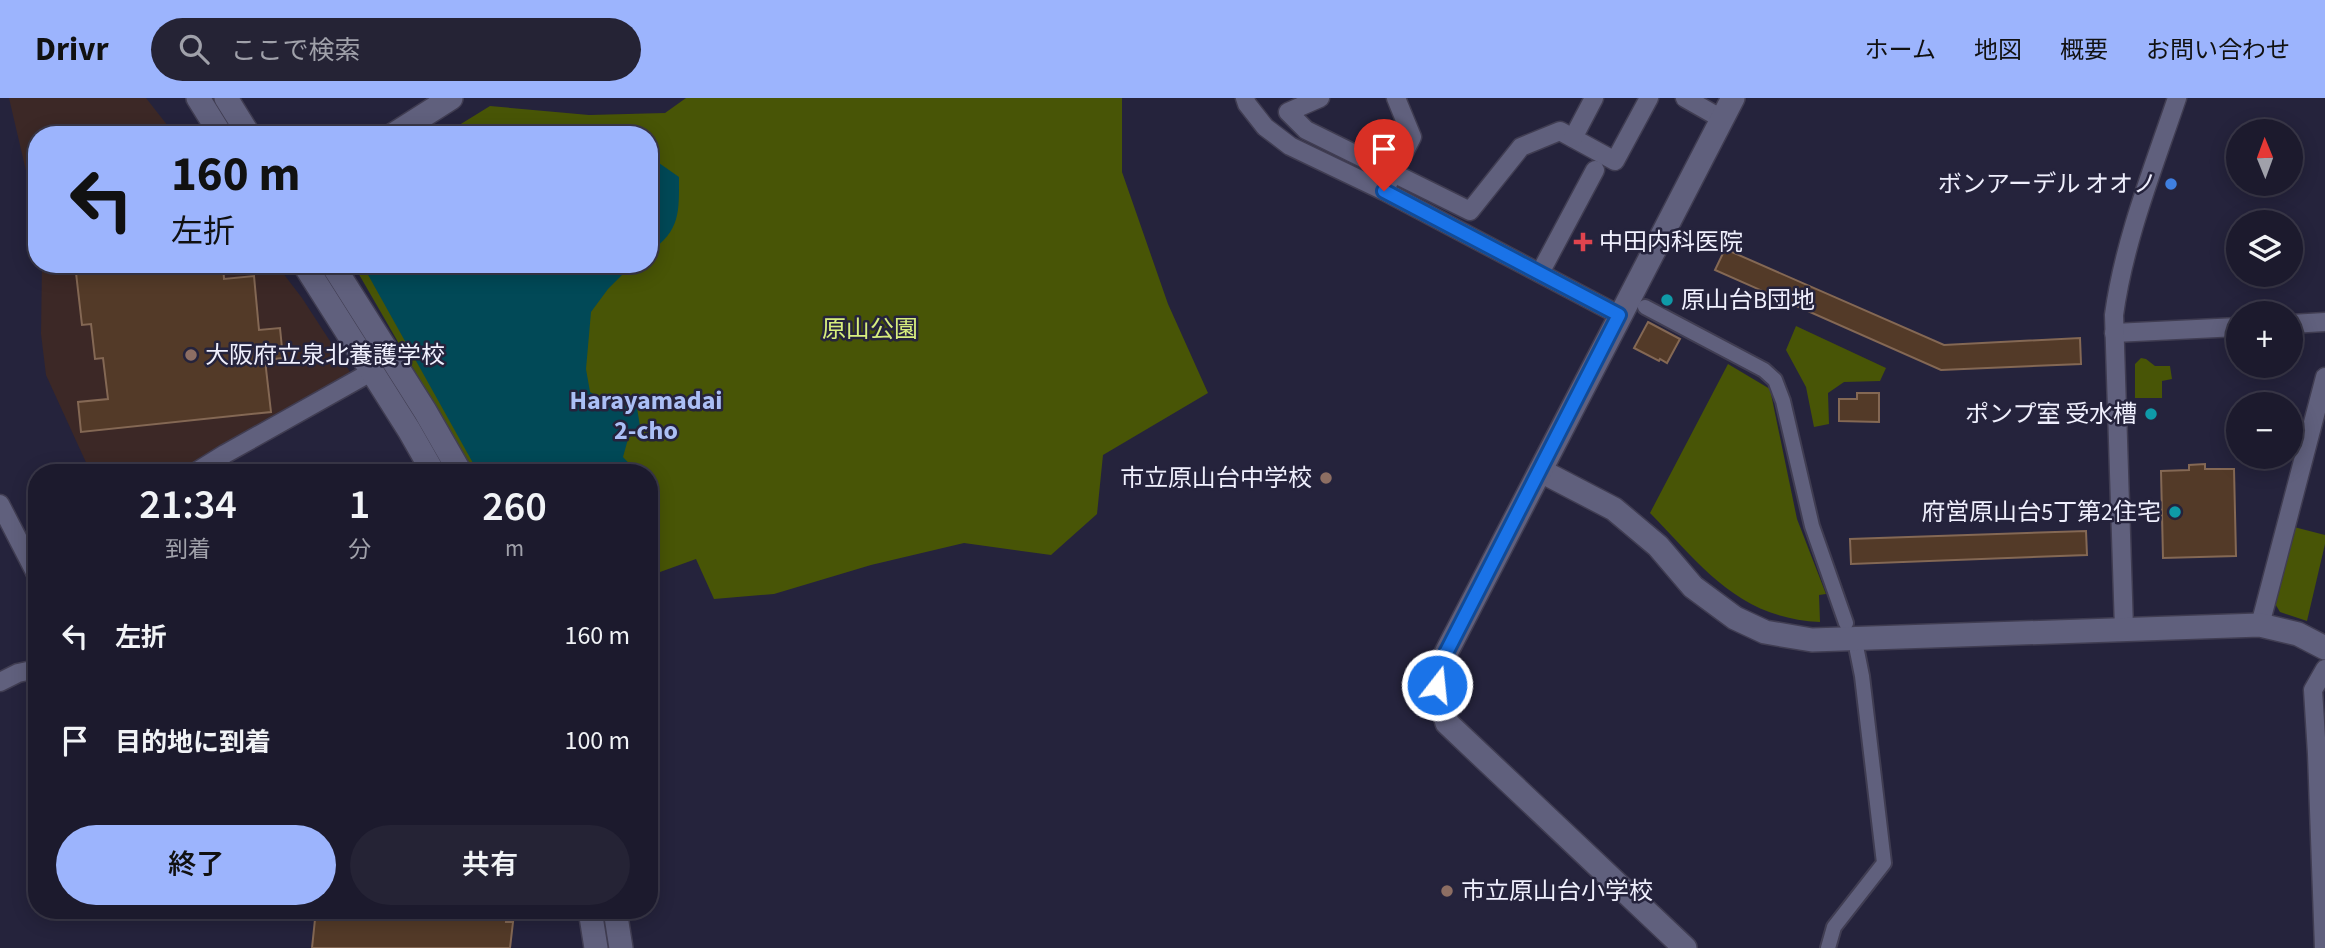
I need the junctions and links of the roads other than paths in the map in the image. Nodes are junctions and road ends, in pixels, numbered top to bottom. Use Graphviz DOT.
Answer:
graph roads {
  1 [pos="198,98"];
  2 [pos="226,98"];
  3 [pos="451,98"];
  4 [pos="1245,98"];
  5 [pos="1320,98"];
  6 [pos="1396,98"];
  7 [pos="1594,98"];
  8 [pos="1649,98"];
  9 [pos="1685,98"];
  10 [pos="1733,98"];
  11 [pos="2177,98"];
  12 [pos="1722,119"];
  13 [pos="215,126"];
  14 [pos="244,126"];
  15 [pos="407,126"];
  16 [pos="1573,138"];
  17 [pos="1595,170"];
  18 [pos="1393,174"];
  19 [pos="1384,191"];
  20 [pos="310,273"];
  21 [pos="338,273"];
  22 [pos="1540,273"];
  23 [pos="1645,307"];
  24 [pos="1619,315"];
  25 [pos="2325,322"];
  26 [pos="2303,323"];
  27 [pos="2226,328"];
  28 [pos="2114,333"];
  29 [pos="371,372"];
  30 [pos="2325,377"];
  31 [pos="209,464"];
  32 [pos="428,464"];
  33 [pos="455,464"];
  34 [pos="1541,471"];
  35 [pos="0,504"];
  36 [pos="28,558"];
  37 [pos="1846,623"];
  38 [pos="2260,625"];
  39 [pos="2124,629"];
  40 [pos="2325,648"];
  41 [pos="1857,651"];
  42 [pos="2325,669"];
  43 [pos="28,671"];
  44 [pos="0,682"];
  45 [pos="591,919"];
  46 [pos="616,919"];
  47 [pos="596,948"];
  48 [pos="621,948"];
  49 [pos="1685,948"];
  50 [pos="1828,948"];
  51 [pos="2325,948"];
  1 -- 13 [label="street"];
  2 -- 14 [label="street"];
  3 -- 15 [label="street"];
  4 -- 19 [label="street"];
  5 -- 18 [label="street"];
  6 -- 18 [label="street"];
  7 -- 16 [label="street"];
  8 -- 16 [label="street"];
  9 -- 12 [label="street"];
  10 -- 12 [label="street"];
  11 -- 28 [label="street"];
  12 -- 24 [label="street"];
  16 -- 18 [label="street"];
  17 -- 22 [label="street"];
  18 -- 19 [label="street"];
  19 -- 22 [label="street"];
  20 -- 29 [label="street"];
  21 -- 33 [label="street"];
  22 -- 24 [label="street"];
  23 -- 37 [label="street"];
  24 -- 34 [label="street"];
  25 -- 26 [label="street"];
  27 -- 28 [label="street"];
  28 -- 39 [label="street"];
  29 -- 31 [label="street"];
  29 -- 32 [label="street"];
  30 -- 38 [label="street"];
  34 -- 39 [label="street"];
  34 -- 49 [label="street"];
  35 -- 36 [label="street"];
  38 -- 39 [label="street"];
  38 -- 40 [label="street"];
  41 -- 50 [label="street"];
  42 -- 51 [label="street"];
  43 -- 44 [label="street"];
  45 -- 47 [label="street"];
  46 -- 48 [label="street"];
}
